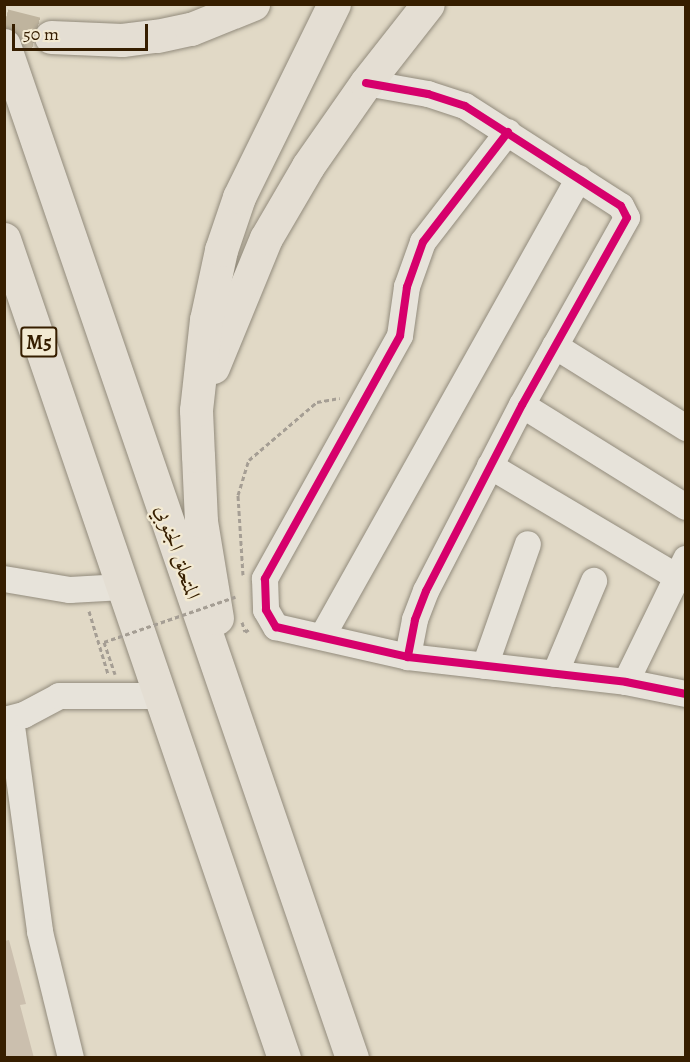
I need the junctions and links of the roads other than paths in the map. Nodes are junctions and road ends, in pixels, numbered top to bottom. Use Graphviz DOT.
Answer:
graph roads {
  1 [pos="253,4"];
  2 [pos="334,4"];
  3 [pos="428,4"];
  4 [pos="51,37"];
  5 [pos="4,45"];
  6 [pos="366,83"];
  7 [pos="508,132"];
  8 [pos="579,178"];
  9 [pos="4,239"];
  10 [pos="4,305"];
  11 [pos="555,346"];
  12 [pos="522,405"];
  13 [pos="196,410"];
  14 [pos="686,428"];
  15 [pos="73,445"];
  16 [pos="490,466"];
  17 [pos="686,507"];
  18 [pos="528,544"];
  19 [pos="681,568"];
  20 [pos="4,579"];
  21 [pos="594,581"];
  22 [pos="123,587"];
  23 [pos="322,638"];
  24 [pos="408,657"];
  25 [pos="485,666"];
  26 [pos="555,674"];
  27 [pos="626,682"];
  28 [pos="686,694"];
  29 [pos="161,696"];
  30 [pos="231,706"];
  31 [pos="8,719"];
  32 [pos="12,783"];
  33 [pos="71,1058"];
  34 [pos="284,1058"];
  35 [pos="352,1058"];
  1 -- 4 [label="highway"];
  2 -- 13 [label="highway"];
  3 -- 6 [label="highway"];
  5 -- 30 [label="highway, المتحلق الجنوبي"];
  6 -- 7 [label="street"];
  6 -- 13 [label="highway"];
  7 -- 8 [label="street"];
  7 -- 23 [label="street"];
  8 -- 11 [label="street"];
  8 -- 23 [label="street"];
  9 -- 15 [label="highway, M5"];
  10 -- 15 [label="highway"];
  11 -- 12 [label="street"];
  11 -- 14 [label="street"];
  12 -- 16 [label="street"];
  12 -- 17 [label="street"];
  13 -- 30 [label="highway"];
  15 -- 22 [label="highway"];
  16 -- 19 [label="street"];
  16 -- 24 [label="street"];
  18 -- 25 [label="street"];
  19 -- 27 [label="street"];
  20 -- 22 [label="street"];
  21 -- 26 [label="street"];
  22 -- 29 [label="highway"];
  23 -- 24 [label="street"];
  24 -- 25 [label="street"];
  25 -- 26 [label="street"];
  26 -- 27 [label="street"];
  27 -- 28 [label="street"];
  29 -- 31 [label="street"];
  29 -- 34 [label="highway"];
  30 -- 35 [label="highway, المتحلق الجنوبي"];
  31 -- 32 [label="street"];
  32 -- 33 [label="street"];
}
